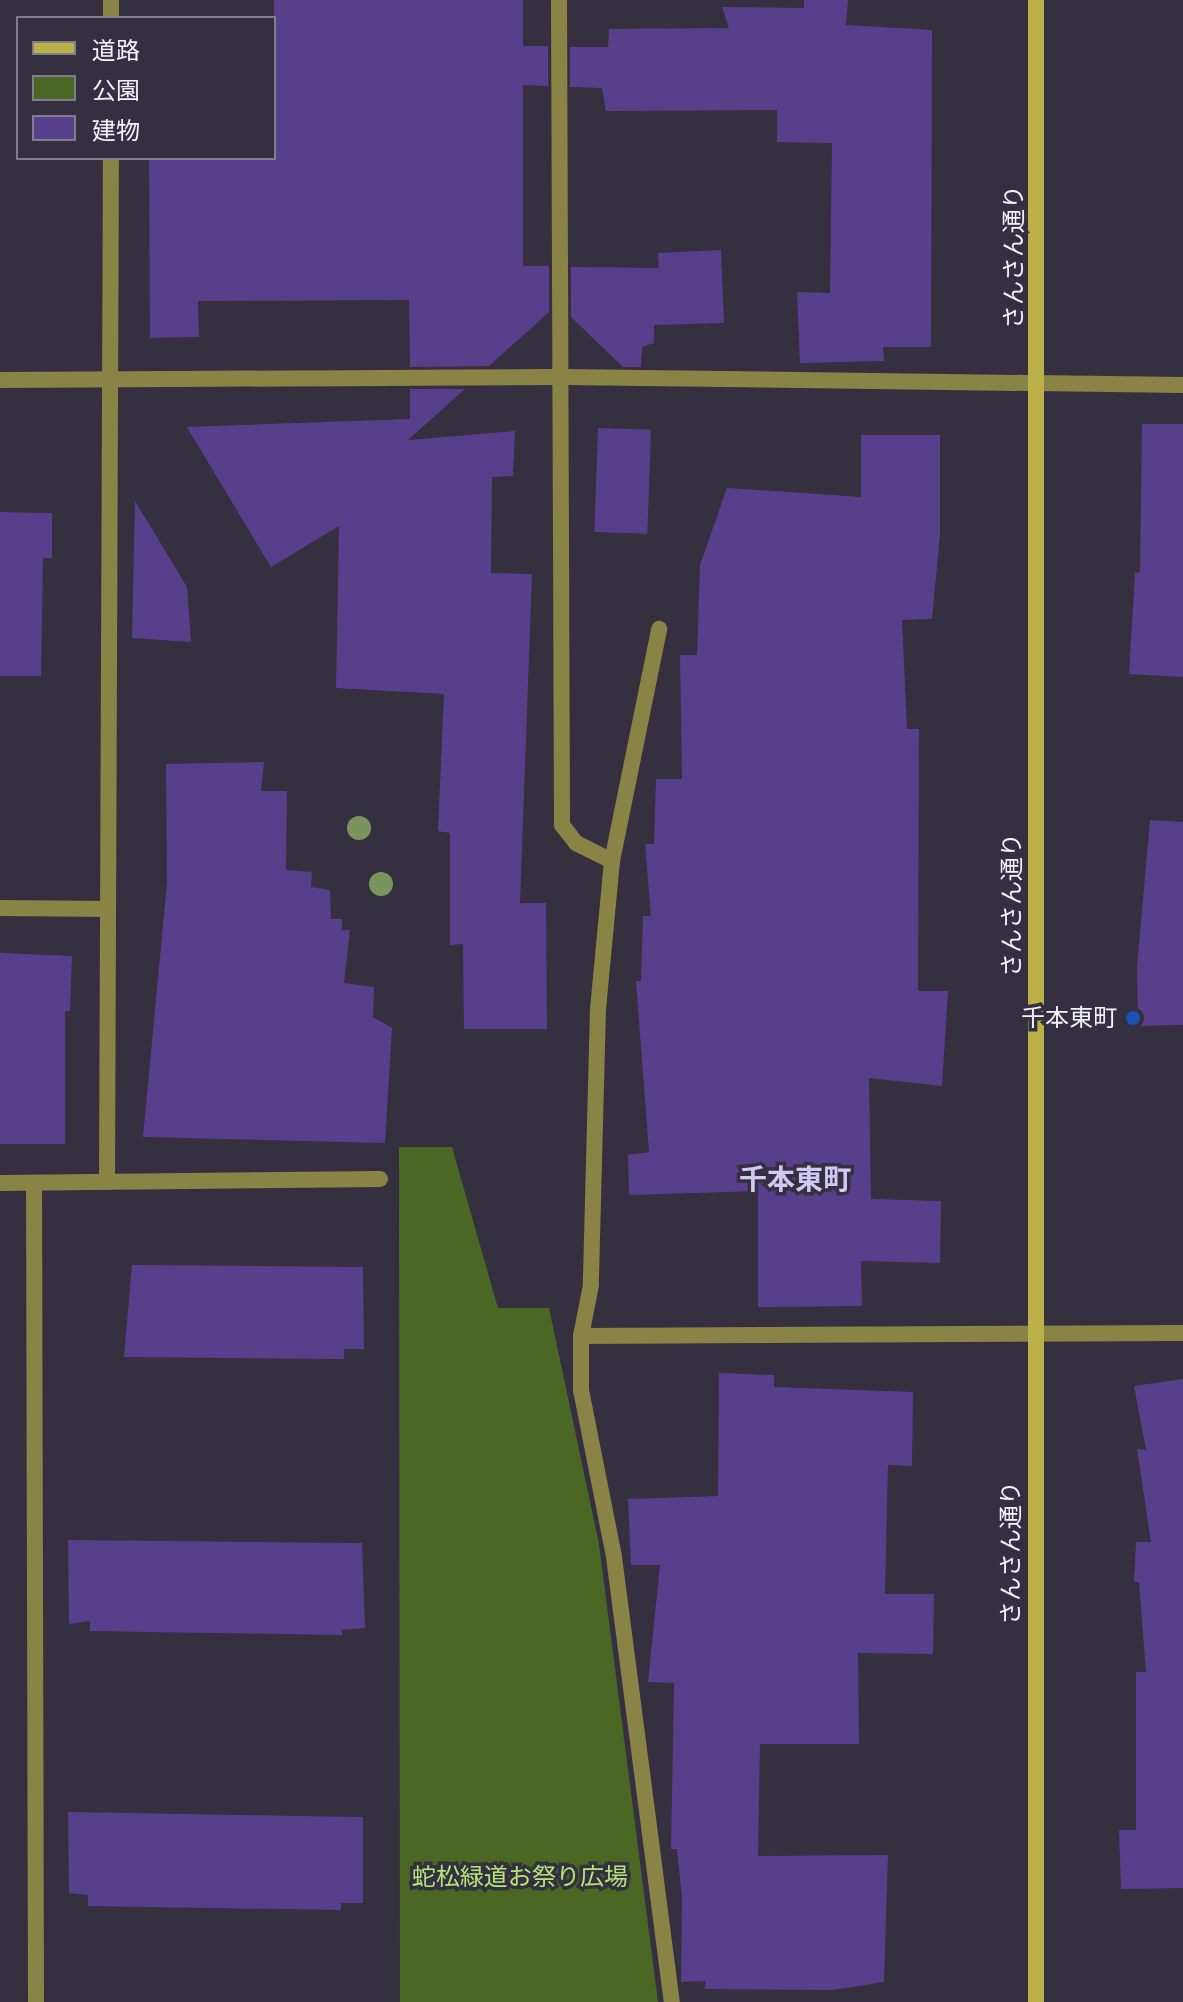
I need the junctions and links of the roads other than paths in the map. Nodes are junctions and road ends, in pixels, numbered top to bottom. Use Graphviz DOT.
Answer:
graph roads {
  1 [pos="559,0"];
  2 [pos="1036,0"];
  3 [pos="111,160"];
  4 [pos="563,377"];
  5 [pos="111,379"];
  6 [pos="0,380"];
  7 [pos="1038,381"];
  8 [pos="1183,385"];
  9 [pos="659,629"];
  10 [pos="612,861"];
  11 [pos="0,908"];
  12 [pos="108,909"];
  13 [pos="380,1179"];
  14 [pos="107,1182"];
  15 [pos="0,1183"];
  16 [pos="34,1183"];
  17 [pos="1035,1332"];
  18 [pos="1183,1333"];
  19 [pos="581,1336"];
  20 [pos="36,2002"];
  21 [pos="672,2002"];
  22 [pos="1036,2002"];
  1 -- 4 [label="street"];
  2 -- 7 [label="main road, さんさん通り"];
  3 -- 5 [label="street"];
  4 -- 5 [label="street"];
  4 -- 7 [label="street"];
  4 -- 10 [label="street"];
  5 -- 6 [label="street"];
  5 -- 12 [label="street"];
  7 -- 8 [label="street"];
  7 -- 17 [label="main road, さんさん通り"];
  9 -- 10 [label="street"];
  10 -- 19 [label="street"];
  11 -- 12 [label="street"];
  12 -- 14 [label="street"];
  13 -- 14 [label="street"];
  14 -- 16 [label="street"];
  15 -- 16 [label="street"];
  16 -- 20 [label="street"];
  17 -- 18 [label="street"];
  17 -- 19 [label="street"];
  17 -- 22 [label="main road, さんさん通り"];
  19 -- 21 [label="street"];
}
